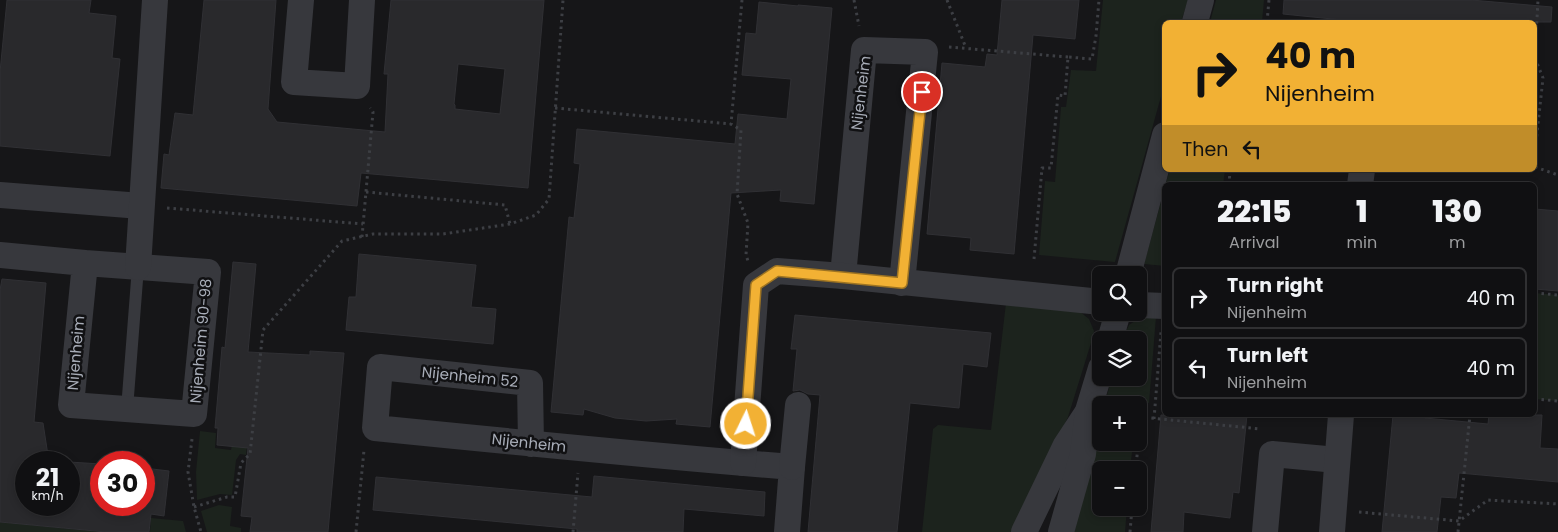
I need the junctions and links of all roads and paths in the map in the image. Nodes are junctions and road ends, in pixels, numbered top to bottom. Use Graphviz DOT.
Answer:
graph roads {
  1 [pos="155,0"];
  2 [pos="301,0"];
  3 [pos="362,0"];
  4 [pos="563,0"];
  5 [pos="742,0"];
  6 [pos="947,0"];
  7 [pos="1100,0"];
  8 [pos="1201,0"];
  9 [pos="1269,0"];
  10 [pos="1538,0"];
  11 [pos="1196,20"];
  12 [pos="1267,20"];
  13 [pos="1537,20"];
  14 [pos="966,48"];
  15 [pos="926,52"];
  16 [pos="1068,57"];
  17 [pos="1537,62"];
  18 [pos="357,86"];
  19 [pos="555,108"];
  20 [pos="731,124"];
  21 [pos="1537,134"];
  22 [pos="1162,146"];
  23 [pos="1537,168"];
  24 [pos="1558,175"];
  25 [pos="366,192"];
  26 [pos="0,195"];
  27 [pos="141,206"];
  28 [pos="363,224"];
  29 [pos="510,224"];
  30 [pos="362,237"];
  31 [pos="0,255"];
  32 [pos="1034,259"];
  33 [pos="85,263"];
  34 [pos="1130,266"];
  35 [pos="138,267"];
  36 [pos="843,276"];
  37 [pos="902,283"];
  38 [pos="756,285"];
  39 [pos="1537,293"];
  40 [pos="1558,295"];
  41 [pos="1092,301"];
  42 [pos="1156,306"];
  43 [pos="1096,386"];
  44 [pos="1537,399"];
  45 [pos="1558,401"];
  46 [pos="798,405"];
  47 [pos="127,409"];
  48 [pos="1088,411"];
  49 [pos="194,414"];
  50 [pos="1341,417"];
  51 [pos="1470,417"];
  52 [pos="1147,418"];
  53 [pos="1154,419"];
  54 [pos="375,428"];
  55 [pos="1262,430"];
  56 [pos="531,444"];
  57 [pos="580,448"];
  58 [pos="1337,460"];
  59 [pos="743,463"];
  60 [pos="792,467"];
  61 [pos="1558,504"];
  62 [pos="194,507"];
  63 [pos="1131,516"];
  64 [pos="1332,521"];
  65 [pos="1460,521"];
  66 [pos="201,532"];
  67 [pos="356,532"];
  68 [pos="573,532"];
  69 [pos="787,532"];
  70 [pos="1024,532"];
  71 [pos="1061,532"];
  72 [pos="1130,532"];
  73 [pos="1265,532"];
  74 [pos="1458,532"];
  1 -- 27 [label="street"];
  2 -- 18 [label="street"];
  3 -- 18 [label="street"];
  4 -- 19 [label="path"];
  5 -- 20 [label="path"];
  6 -- 14 [label="path"];
  7 -- 16 [label="path"];
  8 -- 11 [label="street"];
  9 -- 12 [label="path"];
  10 -- 13 [label="path"];
  14 -- 15 [label="path"];
  14 -- 16 [label="path"];
  15 -- 36 [label="street, Nijenheim"];
  15 -- 37 [label="street"];
  16 -- 32 [label="path"];
  17 -- 21 [label="path"];
  18 -- 25 [label="path"];
  19 -- 20 [label="path"];
  19 -- 29 [label="path"];
  20 -- 38 [label="path"];
  22 -- 34 [label="street"];
  23 -- 24 [label="path"];
  25 -- 28 [label="path"];
  25 -- 29 [label="path"];
  26 -- 27 [label="street"];
  27 -- 28 [label="path"];
  27 -- 35 [label="street"];
  28 -- 30 [label="path"];
  29 -- 30 [label="path"];
  30 -- 62 [label="path"];
  31 -- 33 [label="street"];
  33 -- 35 [label="street, Nijenheim 90-98"];
  33 -- 47 [label="street, Nijenheim"];
  35 -- 47 [label="lane"];
  35 -- 49 [label="street, Nijenheim 90-98"];
  36 -- 37 [label="street"];
  36 -- 38 [label="street"];
  37 -- 41 [label="street"];
  38 -- 59 [label="street"];
  39 -- 40 [label="path"];
  42 -- 53 [label="path"];
  43 -- 48 [label="street"];
  44 -- 45 [label="path"];
  46 -- 60 [label="street"];
  47 -- 49 [label="street, Nijenheim"];
  48 -- 70 [label="street"];
  48 -- 71 [label="street"];
  49 -- 62 [label="path"];
  50 -- 58 [label="street"];
  51 -- 65 [label="path"];
  52 -- 53 [label="path"];
  53 -- 55 [label="path"];
  54 -- 56 [label="street, Nijenheim"];
  54 -- 56 [label="street, Nijenheim 52"];
  54 -- 67 [label="path"];
  56 -- 57 [label="street, Nijenheim"];
  57 -- 59 [label="street, Nijenheim"];
  57 -- 68 [label="path"];
  58 -- 64 [label="street"];
  58 -- 73 [label="street"];
  59 -- 60 [label="street, Nijenheim"];
  60 -- 69 [label="street"];
  61 -- 65 [label="path"];
  62 -- 66 [label="path"];
  63 -- 72 [label="path"];
  64 -- 65 [label="path"];
  65 -- 74 [label="path"];
}
